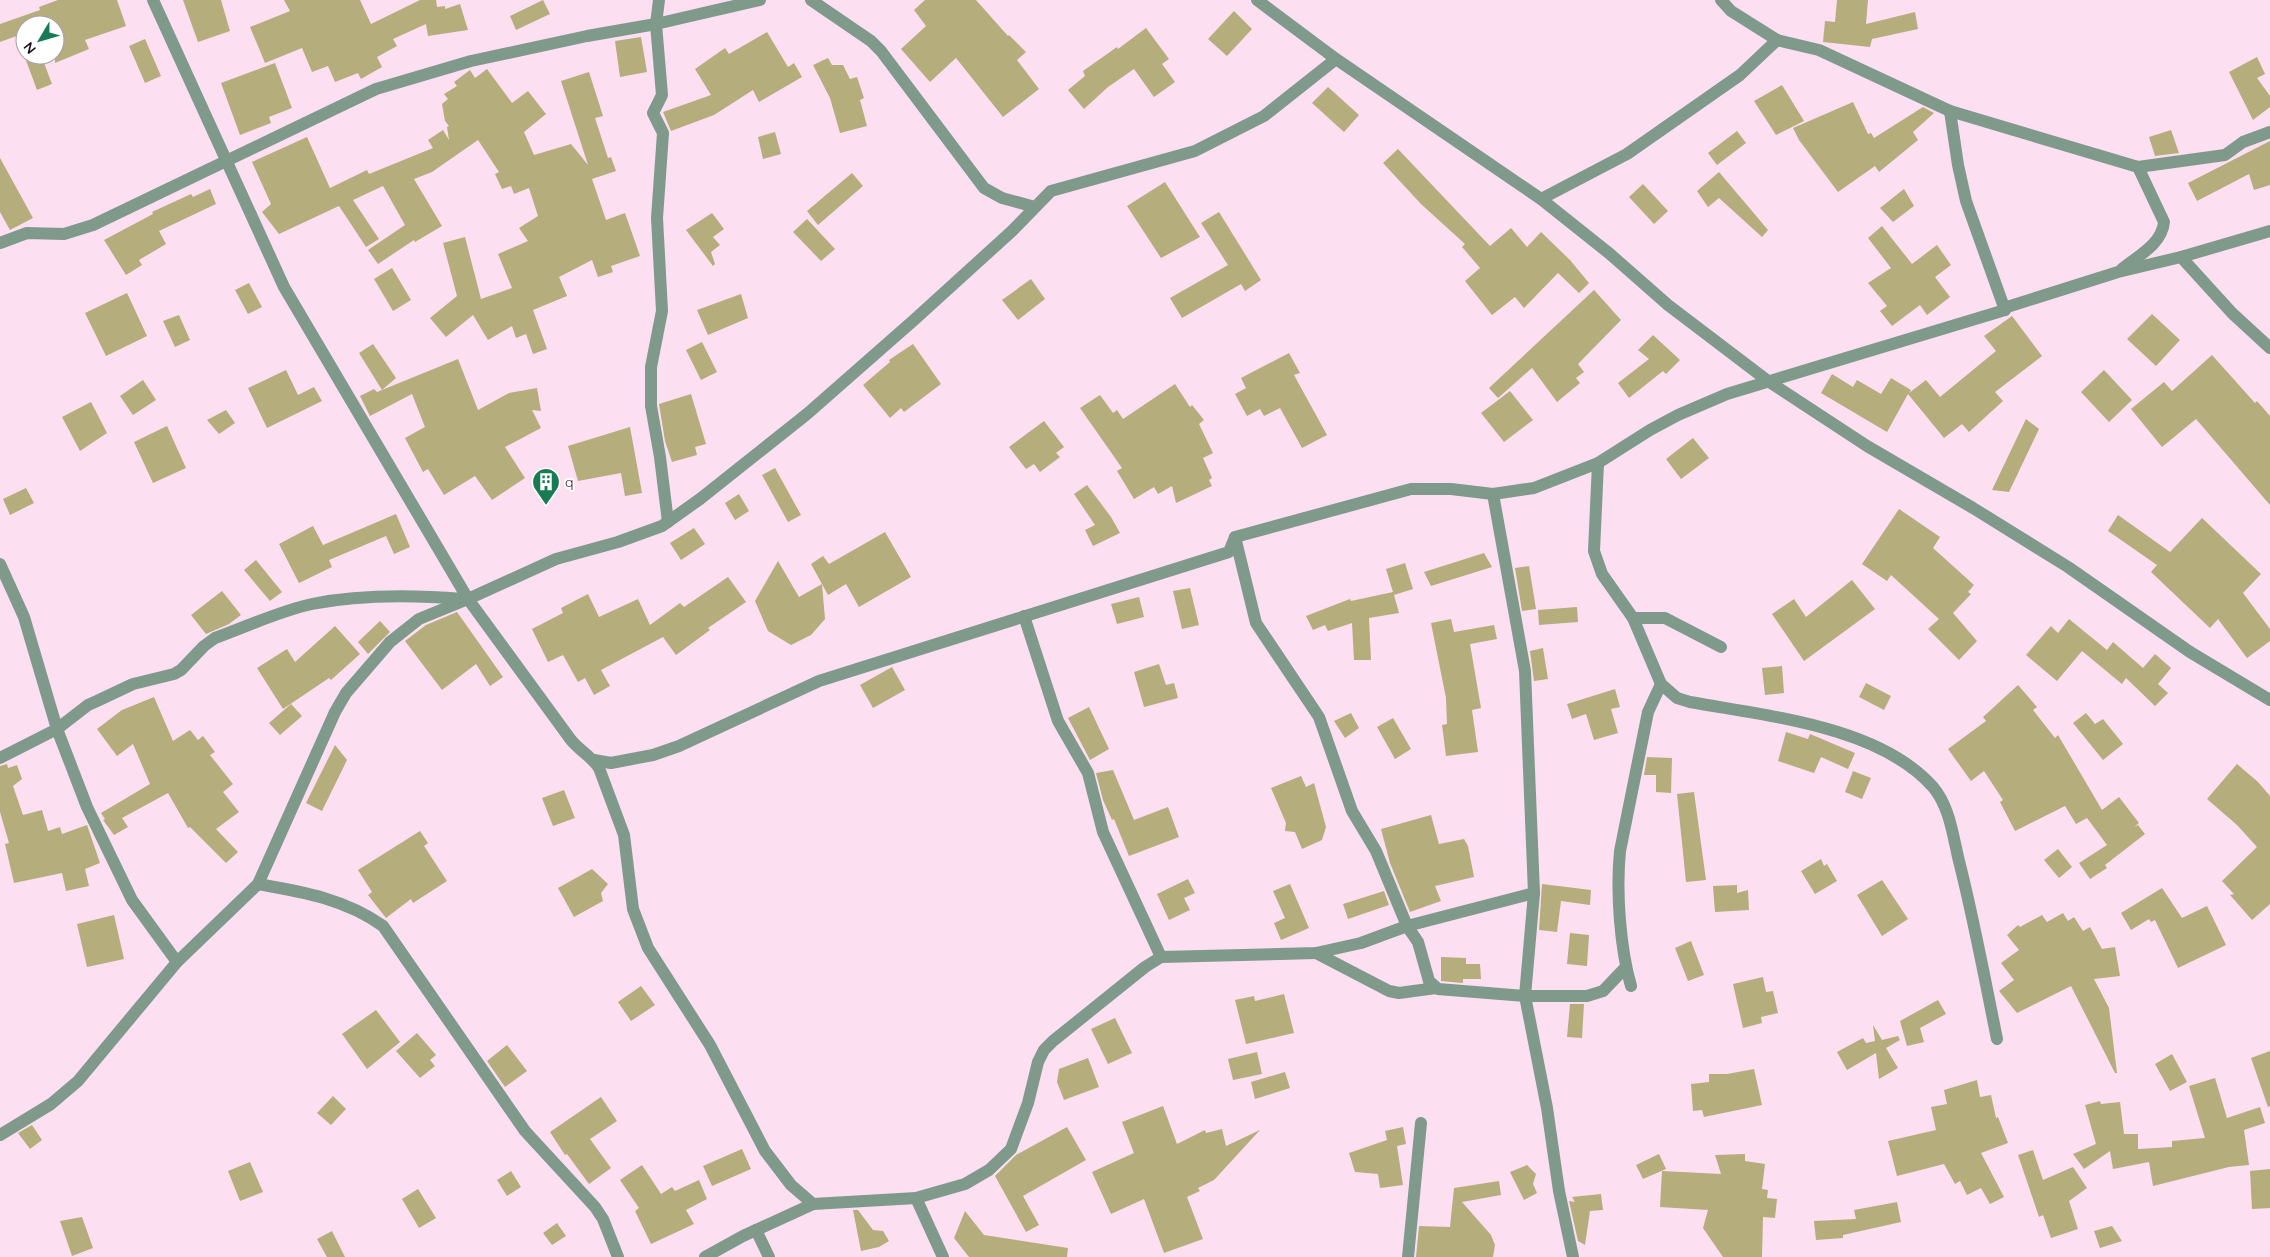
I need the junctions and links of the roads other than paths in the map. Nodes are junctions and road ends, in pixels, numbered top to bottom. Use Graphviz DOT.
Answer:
graph roads {
  1 [pos="152,0"];
  2 [pos="659,0"];
  3 [pos="760,0"];
  4 [pos="811,0"];
  5 [pos="1257,0"];
  6 [pos="1721,0"];
  7 [pos="656,24"];
  8 [pos="1777,40"];
  9 [pos="1336,59"];
  10 [pos="1950,111"];
  11 [pos="2270,132"];
  12 [pos="226,160"];
  13 [pos="2138,167"];
  14 [pos="1541,199"];
  15 [pos="1035,207"];
  16 [pos="2270,231"];
  17 [pos="0,243"];
  18 [pos="2181,257"];
  19 [pos="2118,272"];
  20 [pos="2006,310"];
  21 [pos="2270,348"];
  22 [pos="1768,381"];
  23 [pos="1598,463"];
  24 [pos="1493,494"];
  25 [pos="668,522"];
  26 [pos="1235,537"];
  27 [pos="0,564"];
  28 [pos="468,599"];
  29 [pos="1024,616"];
  30 [pos="1633,618"];
  31 [pos="1721,647"];
  32 [pos="1661,684"];
  33 [pos="2270,700"];
  34 [pos="57,729"];
  35 [pos="0,758"];
  36 [pos="594,760"];
  37 [pos="258,884"];
  38 [pos="1534,893"];
  39 [pos="1407,926"];
  40 [pos="1316,953"];
  41 [pos="1160,957"];
  42 [pos="177,962"];
  43 [pos="1626,967"];
  44 [pos="1631,986"];
  45 [pos="1436,988"];
  46 [pos="1525,996"];
  47 [pos="1997,1039"];
  48 [pos="1421,1123"];
  49 [pos="0,1135"];
  50 [pos="916,1198"];
  51 [pos="812,1204"];
  52 [pos="756,1230"];
  53 [pos="618,1257"];
  54 [pos="705,1257"];
  55 [pos="769,1257"];
  56 [pos="943,1257"];
  57 [pos="1408,1257"];
  58 [pos="1573,1257"];
  1 -- 12 [label="street"];
  2 -- 7 [label="street"];
  3 -- 7 [label="street"];
  4 -- 15 [label="street"];
  5 -- 9 [label="street"];
  6 -- 8 [label="street"];
  7 -- 12 [label="street"];
  7 -- 25 [label="street"];
  8 -- 10 [label="street"];
  8 -- 14 [label="street"];
  9 -- 14 [label="street"];
  9 -- 15 [label="street"];
  10 -- 13 [label="street"];
  10 -- 20 [label="street"];
  11 -- 13 [label="street"];
  12 -- 17 [label="street"];
  12 -- 28 [label="street"];
  13 -- 19 [label="street"];
  14 -- 22 [label="street"];
  15 -- 25 [label="street"];
  16 -- 18 [label="street"];
  18 -- 19 [label="street"];
  18 -- 21 [label="street"];
  19 -- 20 [label="street"];
  20 -- 22 [label="street"];
  22 -- 23 [label="street"];
  22 -- 33 [label="street"];
  23 -- 24 [label="street"];
  23 -- 30 [label="street"];
  24 -- 26 [label="street"];
  24 -- 38 [label="street"];
  25 -- 28 [label="street"];
  26 -- 29 [label="street"];
  26 -- 39 [label="street"];
  27 -- 34 [label="street"];
  28 -- 34 [label="street"];
  28 -- 36 [label="street"];
  28 -- 37 [label="street"];
  29 -- 36 [label="street"];
  29 -- 41 [label="street"];
  30 -- 31 [label="street"];
  30 -- 32 [label="street"];
  32 -- 43 [label="street"];
  32 -- 47 [label="street"];
  34 -- 35 [label="street"];
  34 -- 42 [label="street"];
  36 -- 51 [label="street"];
  37 -- 42 [label="street"];
  37 -- 53 [label="street"];
  38 -- 39 [label="street"];
  38 -- 46 [label="street"];
  39 -- 40 [label="street"];
  39 -- 45 [label="street"];
  40 -- 41 [label="street"];
  40 -- 45 [label="street"];
  41 -- 50 [label="street"];
  42 -- 49 [label="street"];
  43 -- 44 [label="street"];
  43 -- 46 [label="street"];
  45 -- 46 [label="street"];
  46 -- 58 [label="street"];
  48 -- 57 [label="street"];
  50 -- 51 [label="street"];
  50 -- 56 [label="street"];
  51 -- 52 [label="street"];
  52 -- 54 [label="street"];
  52 -- 55 [label="street"];
}
